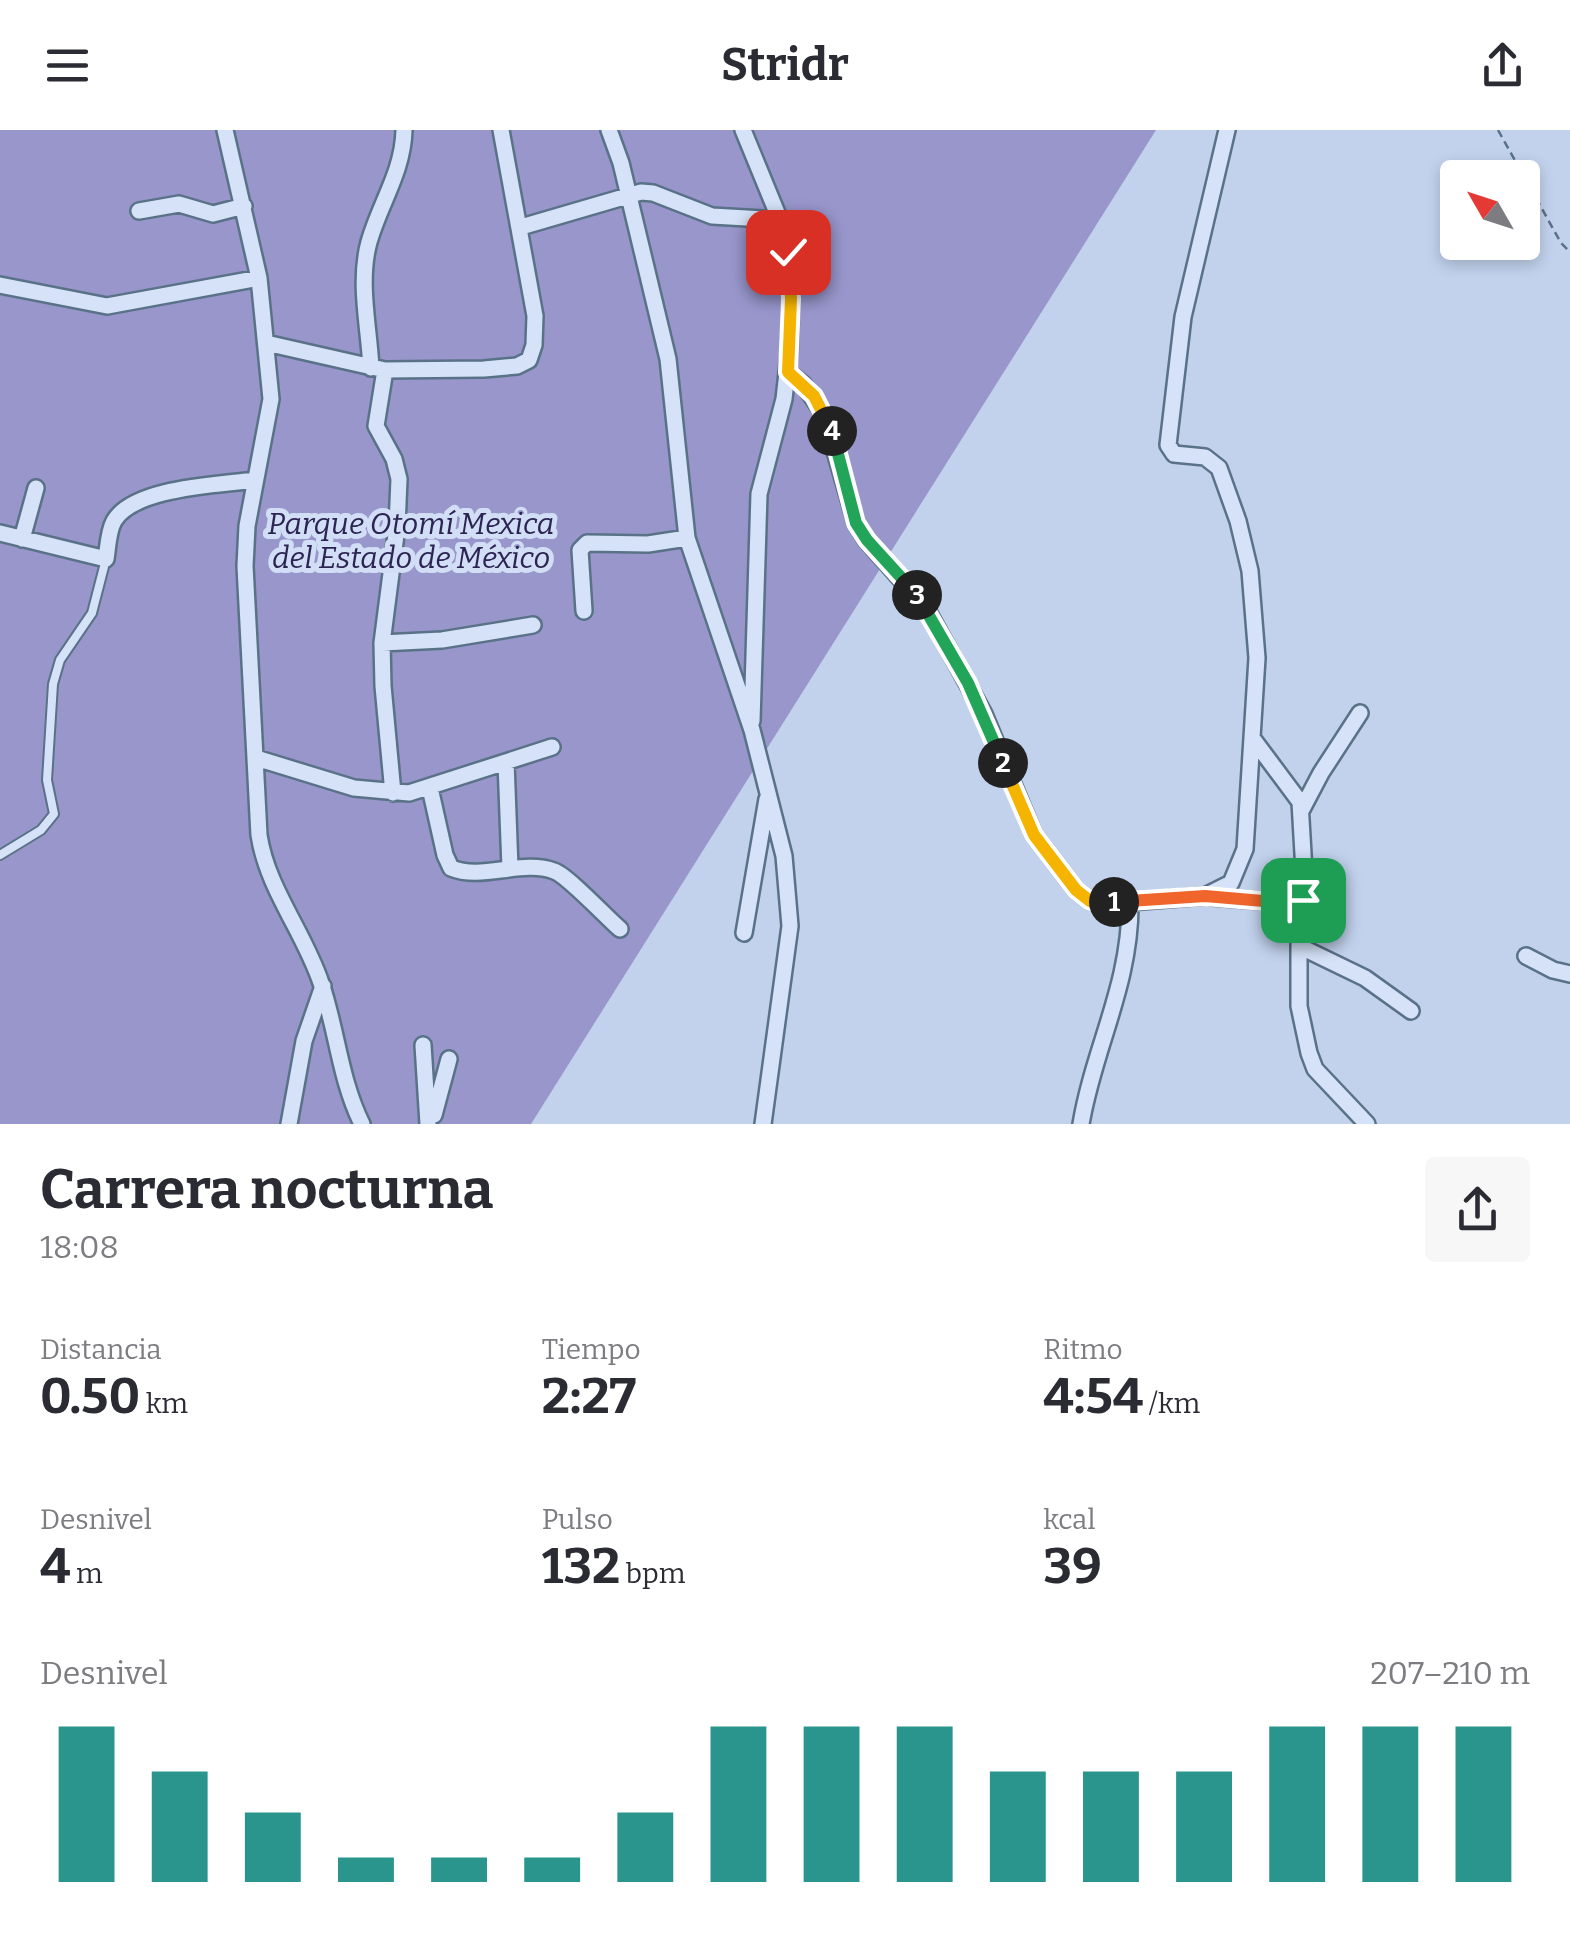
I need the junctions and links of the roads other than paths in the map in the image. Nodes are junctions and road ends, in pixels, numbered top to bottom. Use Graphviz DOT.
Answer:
graph roads {
  1 [pos="225,130"];
  2 [pos="404,130"];
  3 [pos="501,130"];
  4 [pos="609,130"];
  5 [pos="1227,130"];
  6 [pos="741,133"];
  7 [pos="628,194"];
  8 [pos="244,206"];
  9 [pos="140,211"];
  10 [pos="780,220"];
  11 [pos="521,227"];
  12 [pos="259,278"];
  13 [pos="0,285"];
  14 [pos="266,343"];
  15 [pos="378,369"];
  16 [pos="788,372"];
  17 [pos="255,480"];
  18 [pos="36,488"];
  19 [pos="0,533"];
  20 [pos="687,538"];
  21 [pos="22,539"];
  22 [pos="106,560"];
  23 [pos="584,611"];
  24 [pos="533,624"];
  25 [pos="382,643"];
  26 [pos="1360,713"];
  27 [pos="752,730"];
  28 [pos="1254,740"];
  29 [pos="552,747"];
  30 [pos="256,758"];
  31 [pos="506,762"];
  32 [pos="430,788"];
  33 [pos="769,790"];
  34 [pos="393,793"];
  35 [pos="1301,811"];
  36 [pos="0,855"];
  37 [pos="510,868"];
  38 [pos="1205,896"];
  39 [pos="1303,900"];
  40 [pos="1130,902"];
  41 [pos="620,930"];
  42 [pos="744,933"];
  43 [pos="1299,946"];
  44 [pos="1526,956"];
  45 [pos="1570,974"];
  46 [pos="322,986"];
  47 [pos="1411,1011"];
  48 [pos="424,1045"];
  49 [pos="449,1059"];
  50 [pos="291,1123"];
  51 [pos="362,1124"];
  52 [pos="430,1124"];
  53 [pos="763,1124"];
  54 [pos="1081,1124"];
  55 [pos="1367,1124"];
  1 -- 8 [label="street"];
  2 -- 15 [label="street"];
  3 -- 11 [label="street"];
  4 -- 7 [label="street"];
  5 -- 28 [label="street"];
  6 -- 10 [label="street"];
  7 -- 10 [label="street"];
  7 -- 11 [label="street"];
  7 -- 20 [label="street"];
  8 -- 9 [label="street"];
  8 -- 12 [label="street"];
  10 -- 16 [label="street"];
  11 -- 15 [label="street"];
  12 -- 13 [label="street"];
  12 -- 14 [label="street"];
  14 -- 15 [label="street"];
  14 -- 17 [label="street"];
  15 -- 25 [label="street"];
  16 -- 27 [label="street"];
  16 -- 40 [label="street"];
  17 -- 22 [label="street"];
  17 -- 30 [label="street"];
  18 -- 21 [label="street"];
  19 -- 21 [label="street"];
  20 -- 23 [label="street"];
  20 -- 27 [label="street"];
  21 -- 22 [label="street"];
  22 -- 36 [label="lane"];
  24 -- 25 [label="street"];
  25 -- 34 [label="street"];
  26 -- 35 [label="street"];
  27 -- 33 [label="street"];
  28 -- 35 [label="street"];
  28 -- 38 [label="street"];
  29 -- 31 [label="street"];
  30 -- 34 [label="street"];
  30 -- 46 [label="street"];
  31 -- 32 [label="street"];
  31 -- 37 [label="street"];
  32 -- 34 [label="street"];
  32 -- 37 [label="street"];
  33 -- 42 [label="street"];
  33 -- 53 [label="street"];
  35 -- 39 [label="street"];
  37 -- 41 [label="street"];
  38 -- 39 [label="street"];
  38 -- 40 [label="street"];
  39 -- 43 [label="street"];
  40 -- 54 [label="street"];
  43 -- 47 [label="street"];
  43 -- 55 [label="street"];
  44 -- 45 [label="street"];
  46 -- 50 [label="street"];
  46 -- 51 [label="street"];
  48 -- 52 [label="street"];
  49 -- 52 [label="street"];
}
